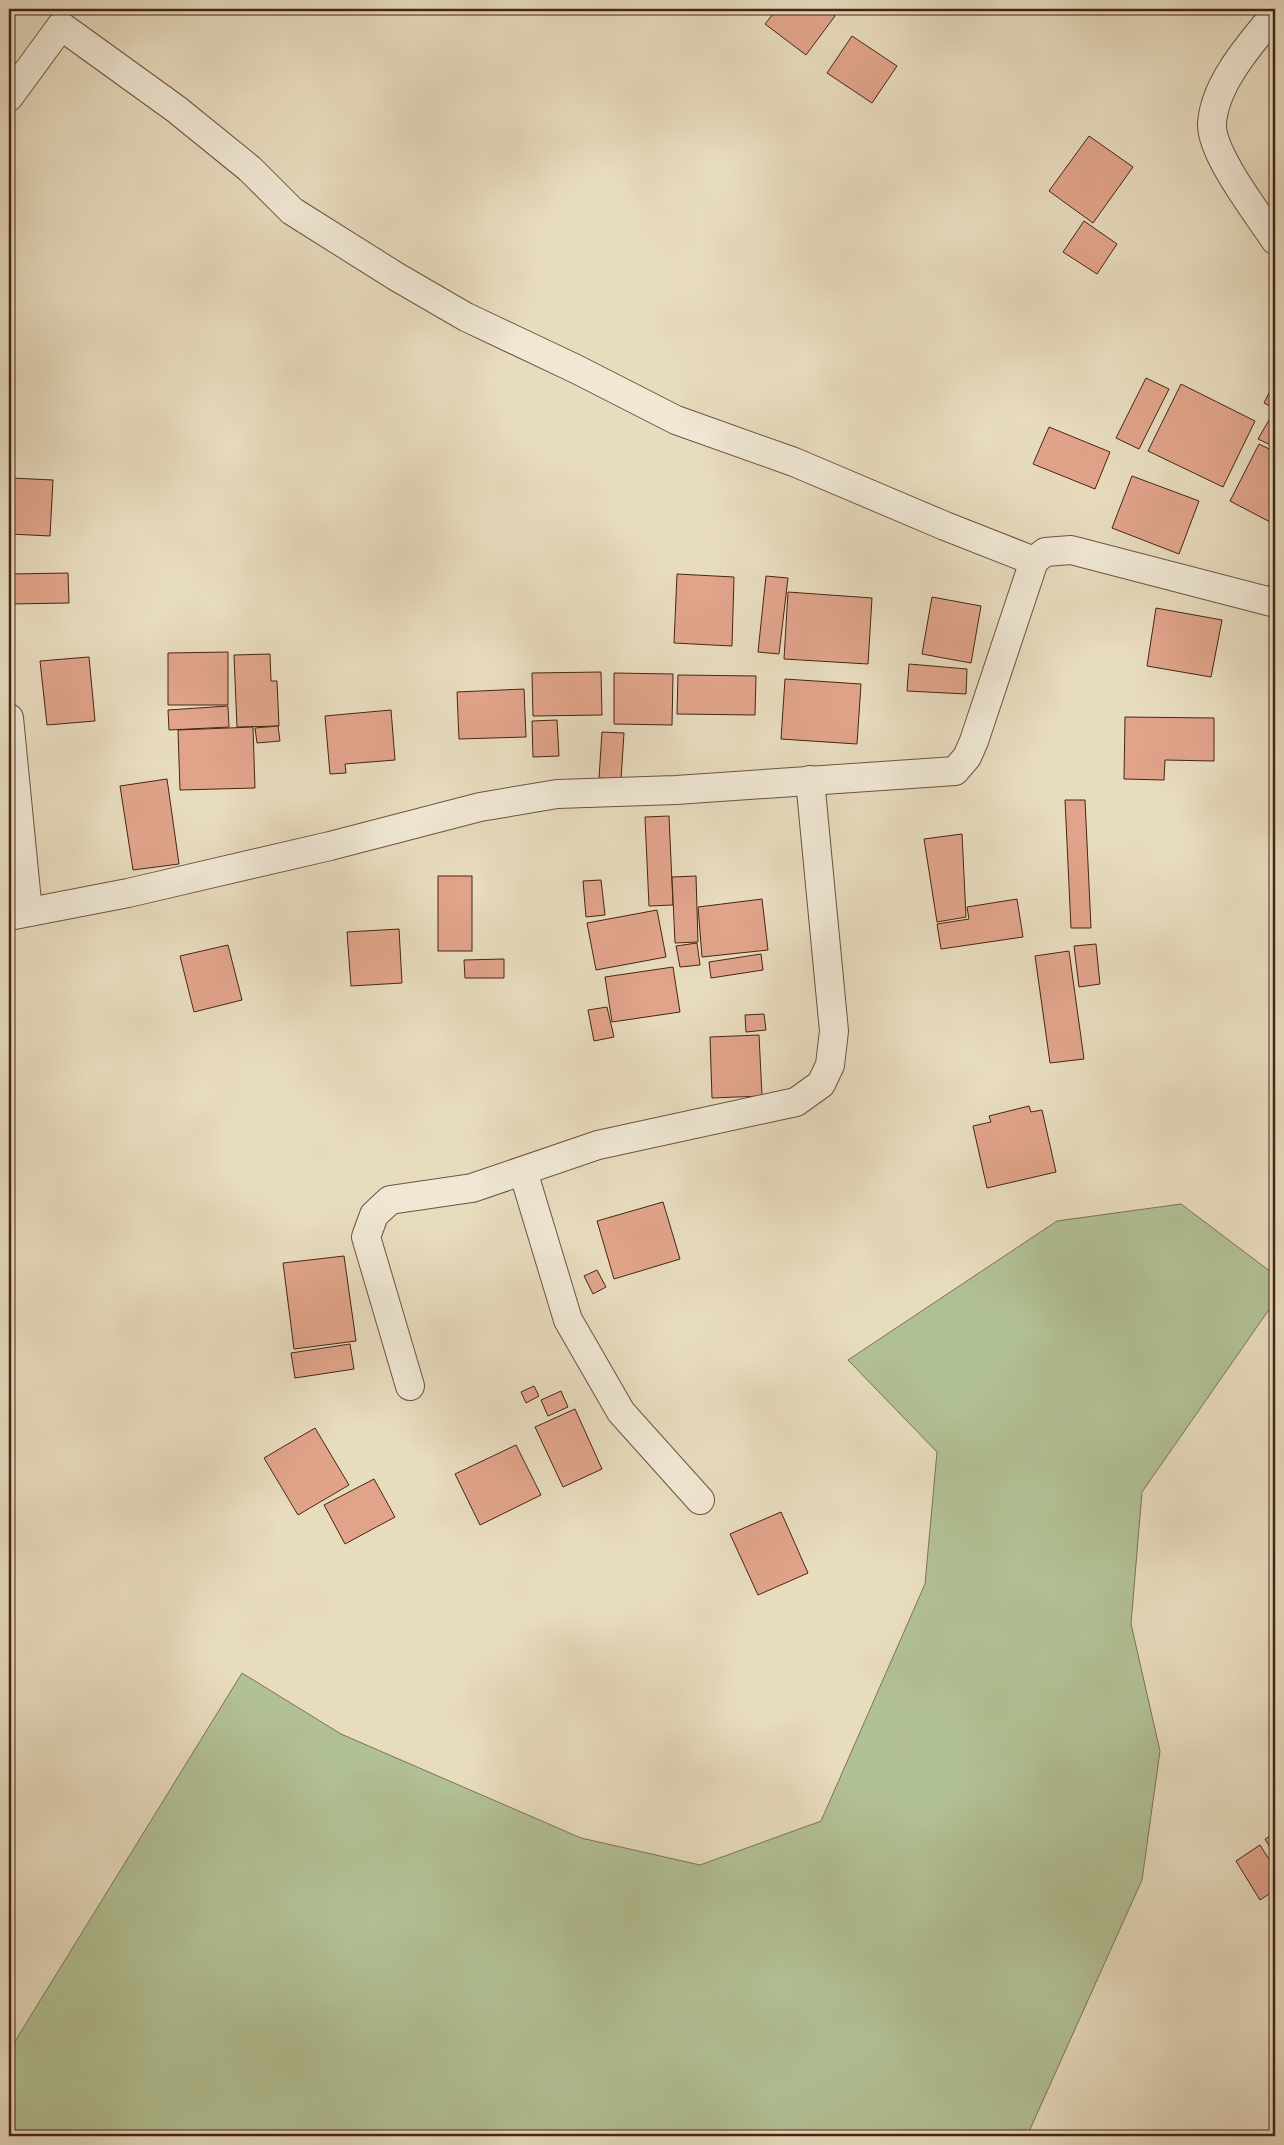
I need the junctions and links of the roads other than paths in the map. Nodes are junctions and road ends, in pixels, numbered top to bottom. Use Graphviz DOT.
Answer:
graph roads {
  1 [pos="1275,14"];
  2 [pos="9,97"];
  3 [pos="1275,240"];
  4 [pos="1034,561"];
  5 [pos="1275,603"];
  6 [pos="9,718"];
  7 [pos="810,780"];
  8 [pos="18,914"];
  9 [pos="523,1171"];
  10 [pos="410,1386"];
  11 [pos="700,1500"];
  1 -- 3 [label="street"];
  2 -- 4 [label="street"];
  4 -- 5 [label="street"];
  4 -- 7 [label="street"];
  6 -- 8 [label="street"];
  7 -- 8 [label="street"];
  7 -- 9 [label="street"];
  9 -- 10 [label="street"];
  9 -- 11 [label="street"];
}
